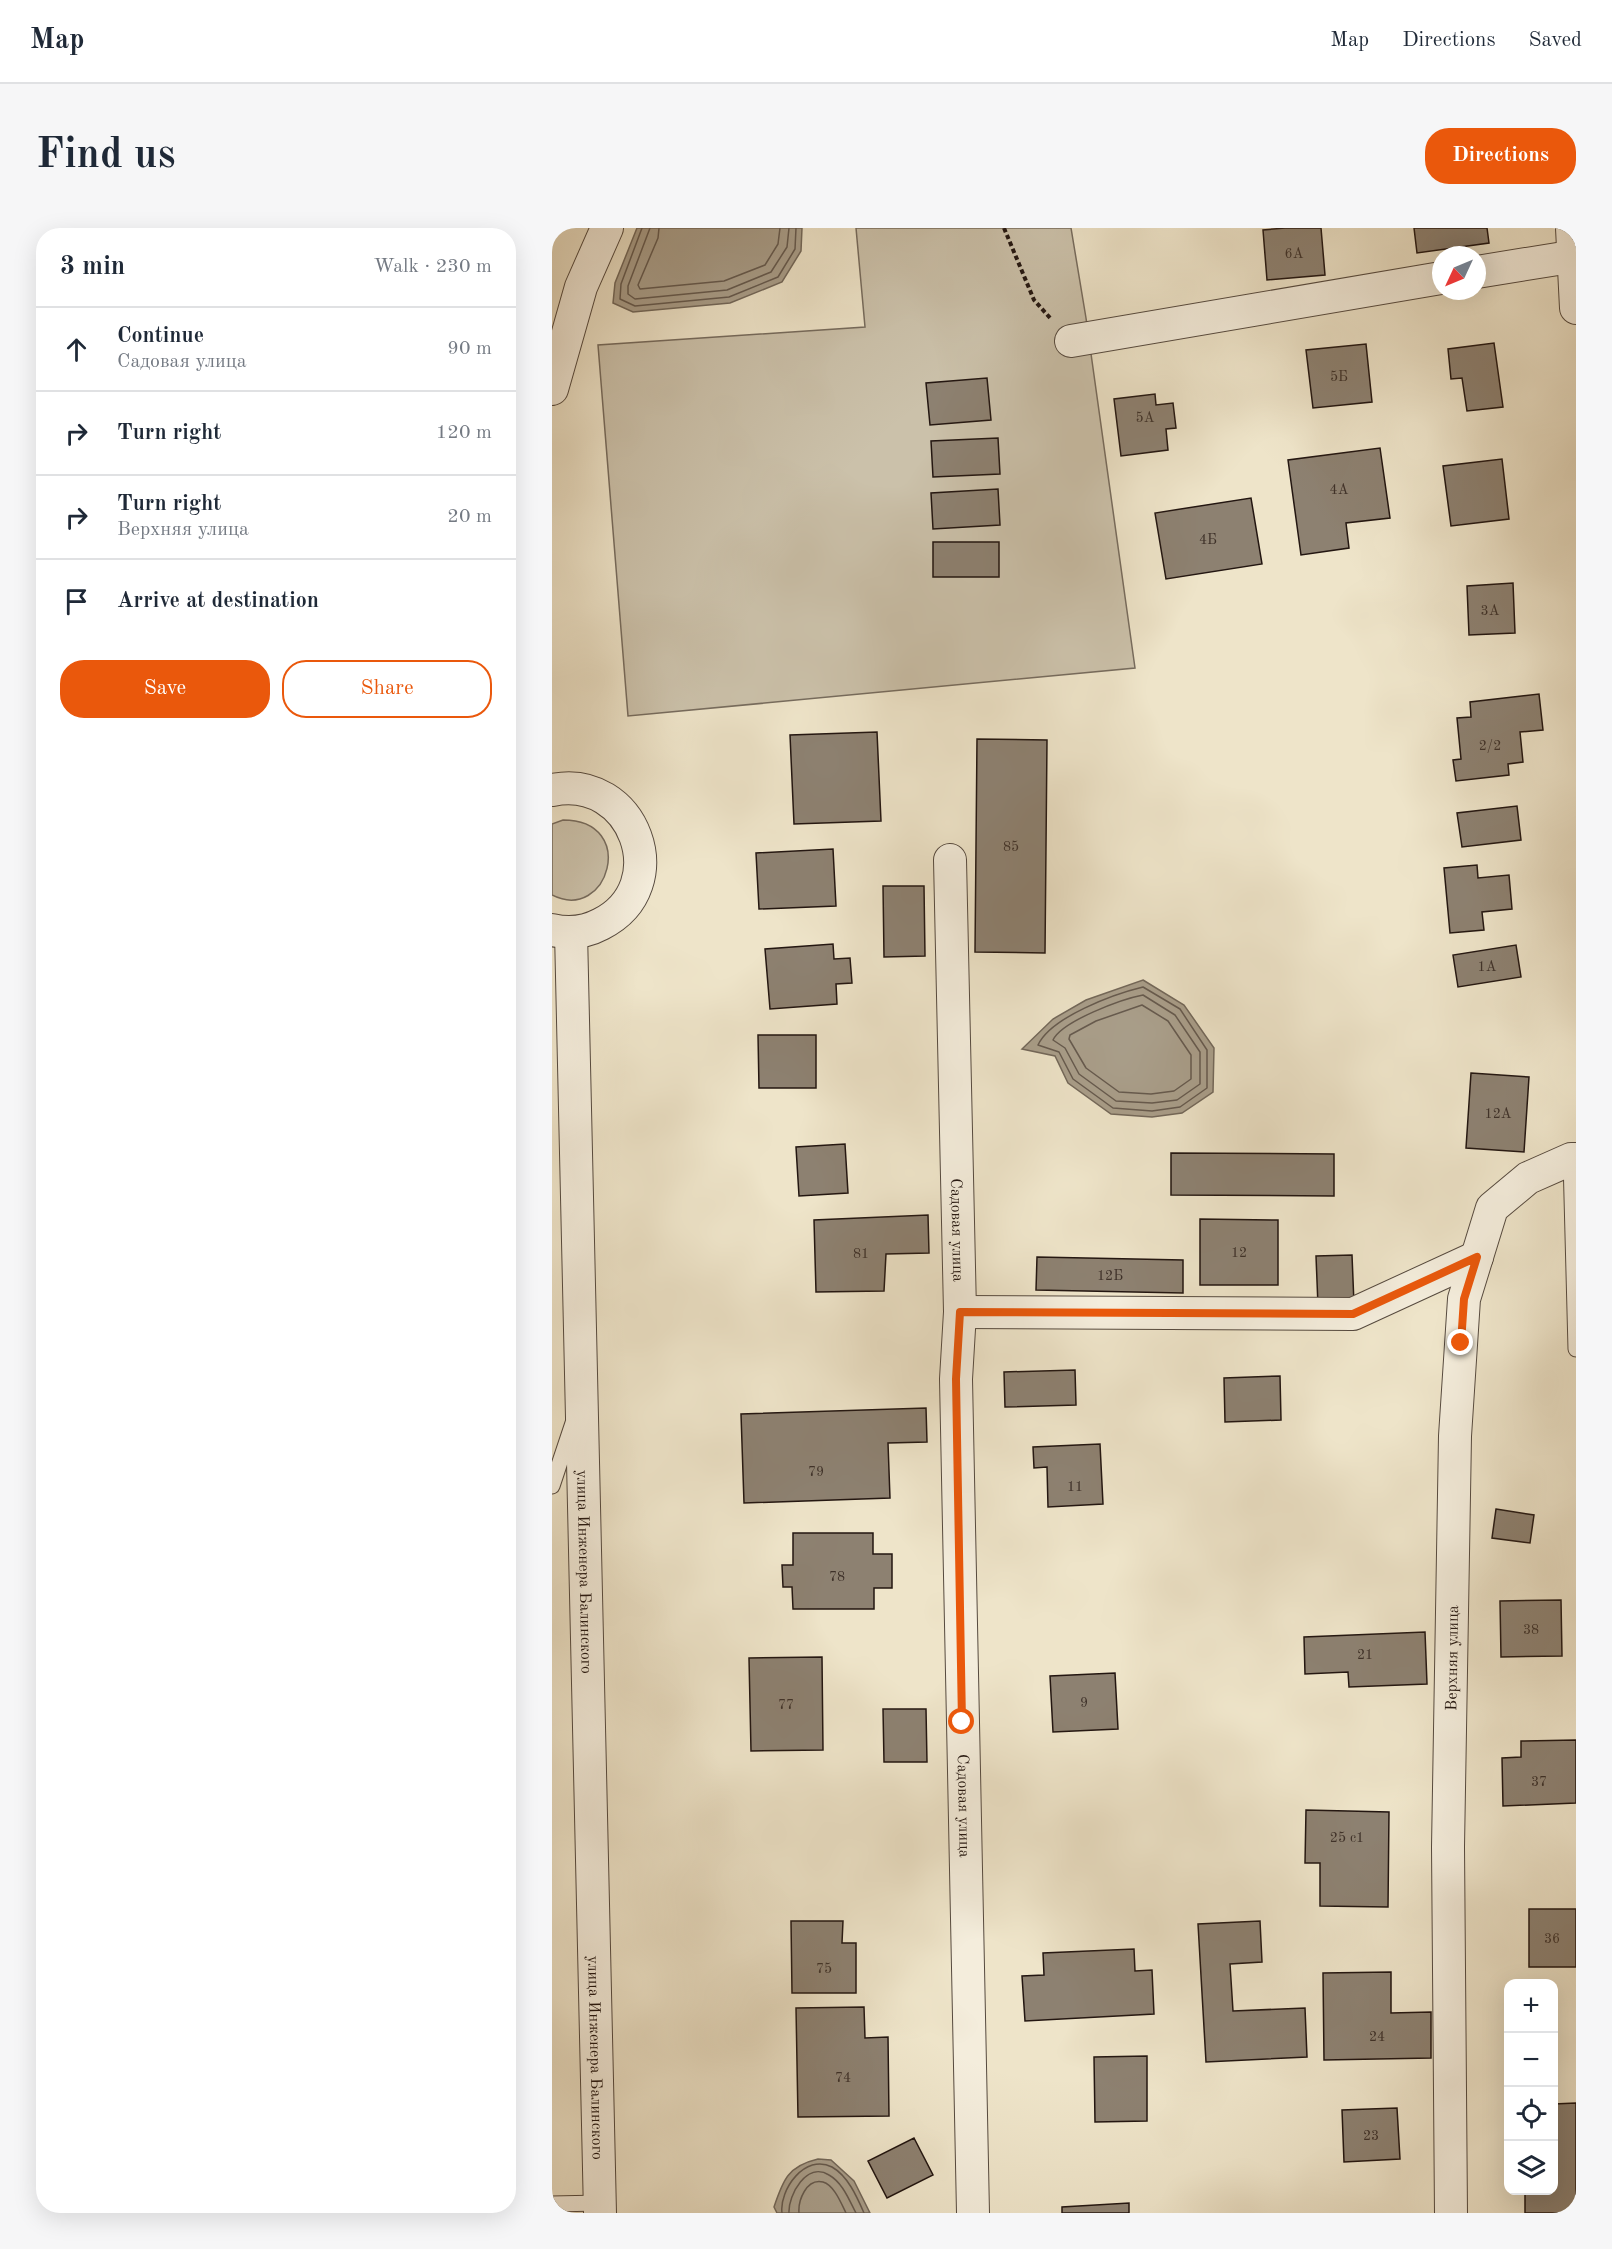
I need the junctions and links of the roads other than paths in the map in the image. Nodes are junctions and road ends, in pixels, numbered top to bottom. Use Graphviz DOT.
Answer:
graph roads {
  1 [pos="607,228"];
  2 [pos="1573,247"];
  3 [pos="1486,270"];
  4 [pos="1432,280"];
  5 [pos="1576,308"];
  6 [pos="1071,341"];
  7 [pos="552,389"];
  8 [pos="553,783"];
  9 [pos="950,860"];
  10 [pos="561,931"];
  11 [pos="1573,1159"];
  12 [pos="1477,1257"];
  13 [pos="960,1312"];
  14 [pos="1576,1349"];
  15 [pos="581,1400"];
  16 [pos="552,1486"];
  17 [pos="552,2204"];
  18 [pos="600,2208"];
  19 [pos="973,2213"];
  20 [pos="1451,2213"];
  1 -- 7 [label="street"];
  2 -- 3 [label="street"];
  2 -- 5 [label="street"];
  4 -- 6 [label="street"];
  8 -- 10 [label="street, улица Инженера Балинского"];
  9 -- 13 [label="street, Садовая улица"];
  10 -- 15 [label="street, улица Инженера Балинского"];
  11 -- 12 [label="street, Верхняя улица"];
  11 -- 14 [label="lane"];
  12 -- 13 [label="street"];
  12 -- 20 [label="street, Верхняя улица"];
  13 -- 19 [label="street, Садовая улица"];
  15 -- 16 [label="lane"];
  15 -- 18 [label="street, улица Инженера Балинского"];
  17 -- 18 [label="lane"];
}
